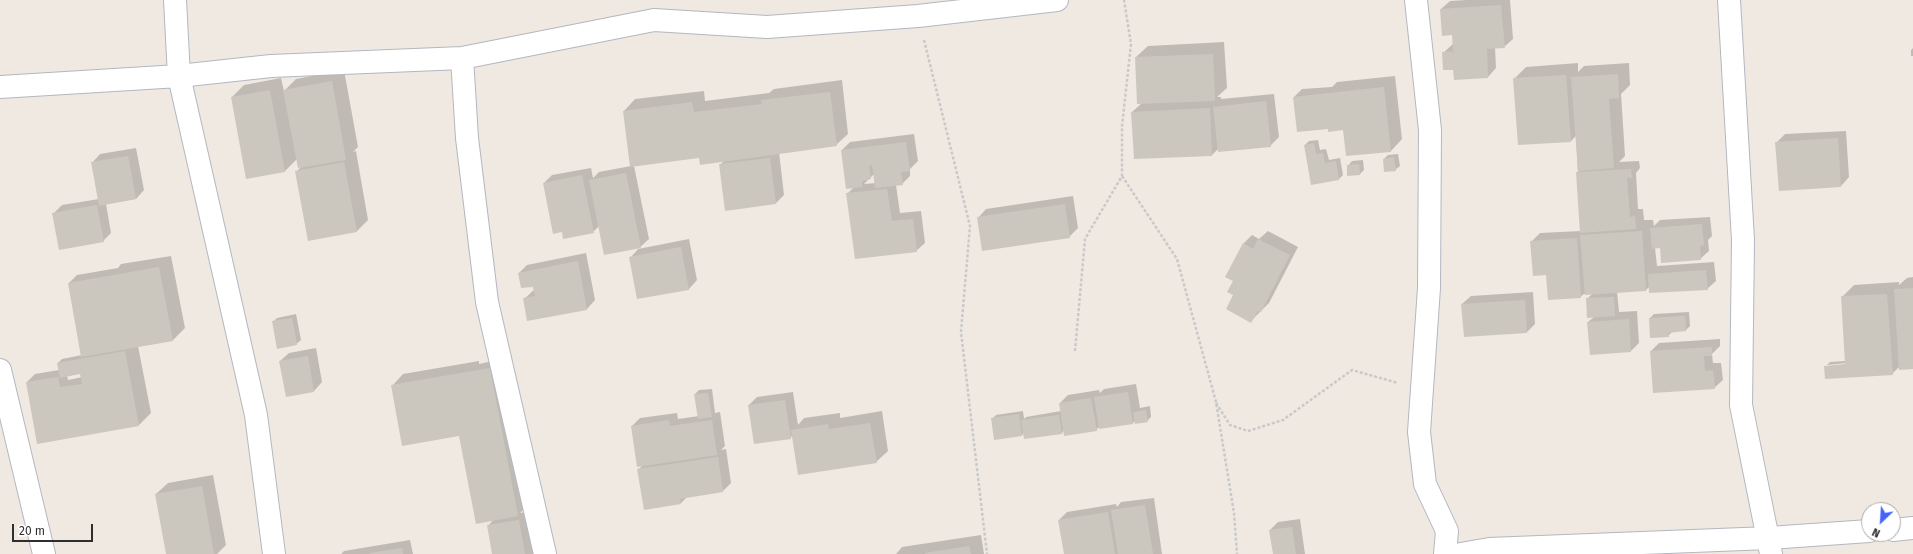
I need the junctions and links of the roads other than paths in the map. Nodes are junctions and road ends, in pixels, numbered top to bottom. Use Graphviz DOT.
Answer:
graph roads {
  1 [pos="175,0"];
  2 [pos="1057,0"];
  3 [pos="1416,0"];
  4 [pos="1729,0"];
  5 [pos="462,58"];
  6 [pos="179,76"];
  7 [pos="0,87"];
  8 [pos="0,370"];
  9 [pos="1913,528"];
  10 [pos="1901,529"];
  11 [pos="1861,532"];
  12 [pos="1770,546"];
  13 [pos="44,554"];
  14 [pos="274,554"];
  15 [pos="545,554"];
  16 [pos="1445,554"];
  17 [pos="1461,554"];
  1 -- 6 [label="street"];
  2 -- 5 [label="street"];
  3 -- 16 [label="street"];
  4 -- 12 [label="street"];
  5 -- 6 [label="street"];
  5 -- 15 [label="street"];
  6 -- 7 [label="street"];
  6 -- 14 [label="street"];
  8 -- 13 [label="street"];
  9 -- 10 [label="street"];
  11 -- 12 [label="street"];
  12 -- 17 [label="street"];
}
